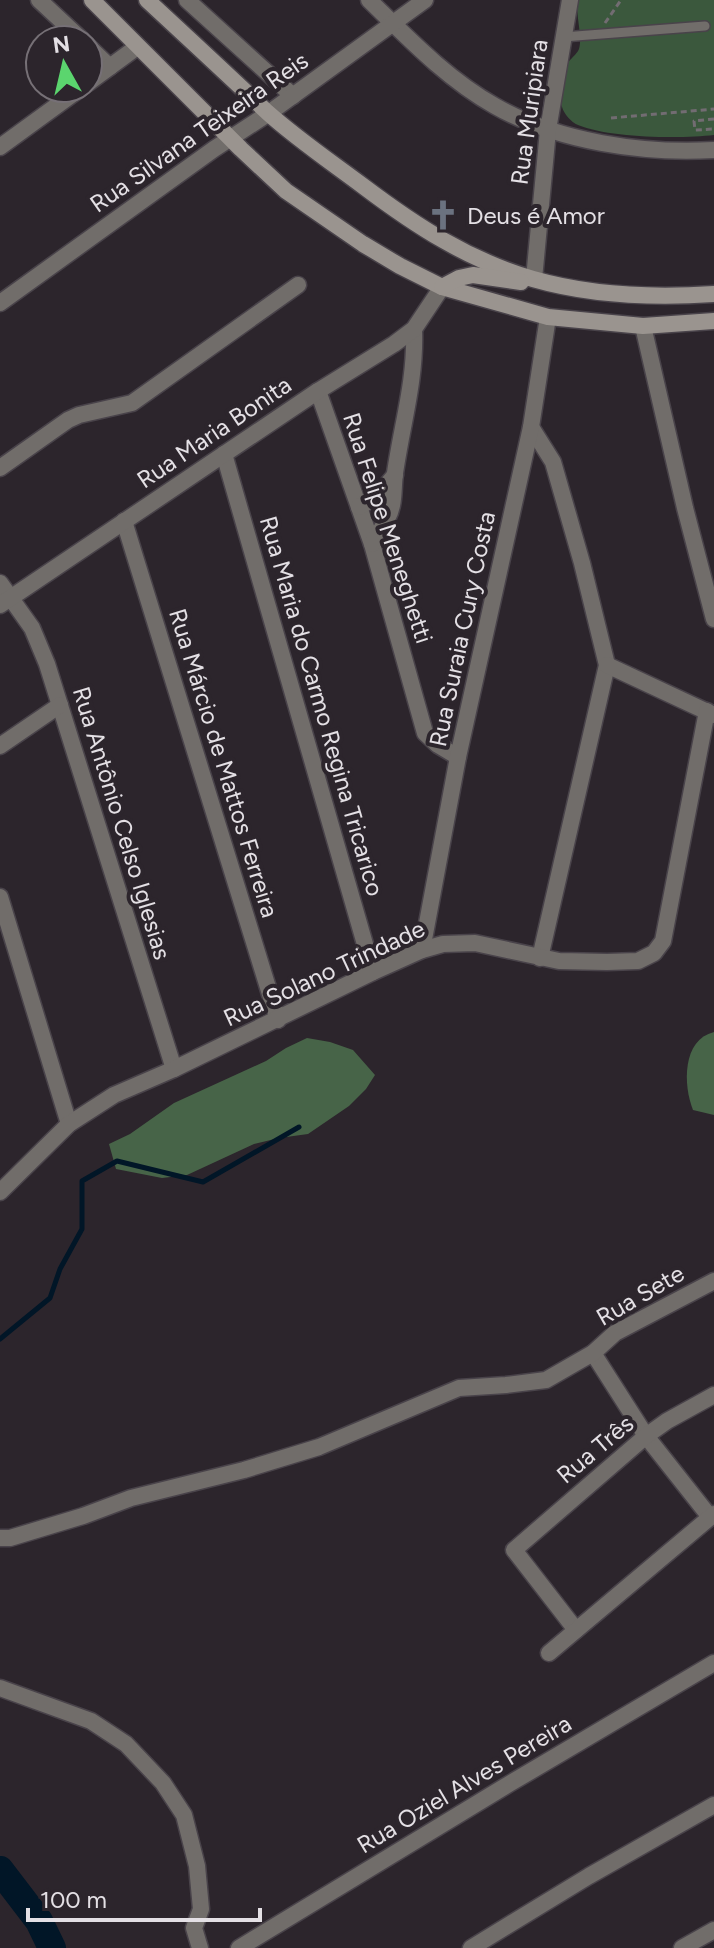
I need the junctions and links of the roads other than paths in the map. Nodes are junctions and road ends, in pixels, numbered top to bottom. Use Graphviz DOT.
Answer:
graph roads {
  1 [pos="39,0"];
  2 [pos="92,0"];
  3 [pos="147,0"];
  4 [pos="187,0"];
  5 [pos="369,0"];
  6 [pos="425,0"];
  7 [pos="570,0"];
  8 [pos="65,24"];
  9 [pos="393,24"];
  10 [pos="705,26"];
  11 [pos="563,37"];
  12 [pos="137,47"];
  13 [pos="104,61"];
  14 [pos="110,67"];
  15 [pos="104,71"];
  16 [pos="293,96"];
  17 [pos="59,104"];
  18 [pos="269,113"];
  19 [pos="548,130"];
  20 [pos="230,138"];
  21 [pos="0,147"];
  22 [pos="714,150"];
  23 [pos="534,279"];
  24 [pos="298,285"];
  25 [pos="442,287"];
  26 [pos="714,294"];
  27 [pos="0,303"];
  28 [pos="548,317"];
  29 [pos="714,321"];
  30 [pos="643,326"];
  31 [pos="414,329"];
  32 [pos="318,391"];
  33 [pos="531,427"];
  34 [pos="224,454"];
  35 [pos="0,468"];
  36 [pos="395,475"];
  37 [pos="359,507"];
  38 [pos="124,521"];
  39 [pos="372,544"];
  40 [pos="0,583"];
  41 [pos="6,601"];
  42 [pos="714,619"];
  43 [pos="607,665"];
  44 [pos="60,705"];
  45 [pos="711,713"];
  46 [pos="0,746"];
  47 [pos="458,757"];
  48 [pos="0,897"];
  49 [pos="422,950"];
  50 [pos="540,958"];
  51 [pos="373,972"];
  52 [pos="278,1020"];
  53 [pos="174,1069"];
  54 [pos="69,1124"];
  55 [pos="0,1192"];
  56 [pos="714,1281"];
  57 [pos="593,1353"];
  58 [pos="714,1395"];
  59 [pos="646,1436"];
  60 [pos="712,1515"];
  61 [pos="0,1538"];
  62 [pos="576,1630"];
  63 [pos="549,1653"];
  64 [pos="714,1663"];
  65 [pos="0,1688"];
  66 [pos="714,1805"];
  67 [pos="714,1930"];
  68 [pos="200,1948"];
  69 [pos="239,1948"];
  70 [pos="471,1948"];
  71 [pos="682,1948"];
  1 -- 8 [label="street"];
  2 -- 12 [label="main road"];
  3 -- 18 [label="main road"];
  4 -- 16 [label="street"];
  5 -- 9 [label="street"];
  6 -- 9 [label="street, Rua Silvana Teixeira Reis"];
  7 -- 11 [label="street, Rua Muripiara"];
  9 -- 16 [label="street, Rua Silvana Teixeira Reis"];
  9 -- 19 [label="street"];
  10 -- 11 [label="lane"];
  11 -- 19 [label="street, Rua Muripiara"];
  12 -- 14 [label="street"];
  12 -- 20 [label="main road"];
  13 -- 14 [label="street"];
  14 -- 15 [label="street"];
  16 -- 18 [label="street, Rua Silvana Teixeira Reis"];
  17 -- 21 [label="street"];
  18 -- 20 [label="street, Rua Silvana Teixeira Reis"];
  18 -- 23 [label="main road"];
  19 -- 22 [label="street"];
  19 -- 23 [label="street, Rua Muripiara"];
  20 -- 25 [label="main road"];
  20 -- 27 [label="street, Rua Silvana Teixeira Reis"];
  23 -- 25 [label="main road"];
  23 -- 26 [label="main road"];
  24 -- 35 [label="street"];
  25 -- 28 [label="main road"];
  25 -- 31 [label="street, Rua Maria Bonita"];
  28 -- 30 [label="main road"];
  28 -- 33 [label="street, Rua Suraia Cury Costa"];
  29 -- 30 [label="main road"];
  30 -- 42 [label="street"];
  31 -- 32 [label="street, Rua Maria Bonita"];
  31 -- 36 [label="street"];
  32 -- 34 [label="street, Rua Maria Bonita"];
  32 -- 37 [label="street, Rua Felipe Meneghetti"];
  33 -- 43 [label="street"];
  33 -- 47 [label="street, Rua Suraia Cury Costa"];
  34 -- 38 [label="street, Rua Maria Bonita"];
  34 -- 51 [label="street, Rua Maria do Carmo Regina Tricarico"];
  36 -- 37 [label="street"];
  36 -- 39 [label="street"];
  37 -- 39 [label="street, Rua Felipe Meneghetti"];
  38 -- 41 [label="street, Rua Maria Bonita"];
  38 -- 52 [label="street, Rua Márcio de Mattos Ferreira"];
  39 -- 47 [label="street, Rua Felipe Meneghetti"];
  40 -- 41 [label="street, Rua Antônio Celso Iglesias"];
  41 -- 44 [label="street, Rua Antônio Celso Iglesias"];
  43 -- 45 [label="street"];
  43 -- 50 [label="street"];
  44 -- 46 [label="street"];
  44 -- 53 [label="street, Rua Antônio Celso Iglesias"];
  45 -- 50 [label="street, Rua Solano Trindade"];
  47 -- 49 [label="street, Rua Suraia Cury Costa"];
  48 -- 54 [label="street"];
  49 -- 50 [label="street, Rua Solano Trindade"];
  49 -- 51 [label="street, Rua Solano Trindade"];
  51 -- 52 [label="street, Rua Solano Trindade"];
  52 -- 53 [label="street, Rua Solano Trindade"];
  53 -- 54 [label="street, Rua Solano Trindade"];
  54 -- 55 [label="street, Rua Solano Trindade"];
  56 -- 57 [label="street, Rua Sete"];
  57 -- 59 [label="street"];
  57 -- 61 [label="street, Rua Sete"];
  58 -- 59 [label="street, Rua Três"];
  59 -- 60 [label="street"];
  59 -- 62 [label="street, Rua Três"];
  60 -- 62 [label="street"];
  62 -- 63 [label="street"];
  64 -- 69 [label="street, Rua Oziel Alves Pereira"];
  65 -- 68 [label="street"];
  66 -- 70 [label="street"];
  67 -- 71 [label="street"];
}
